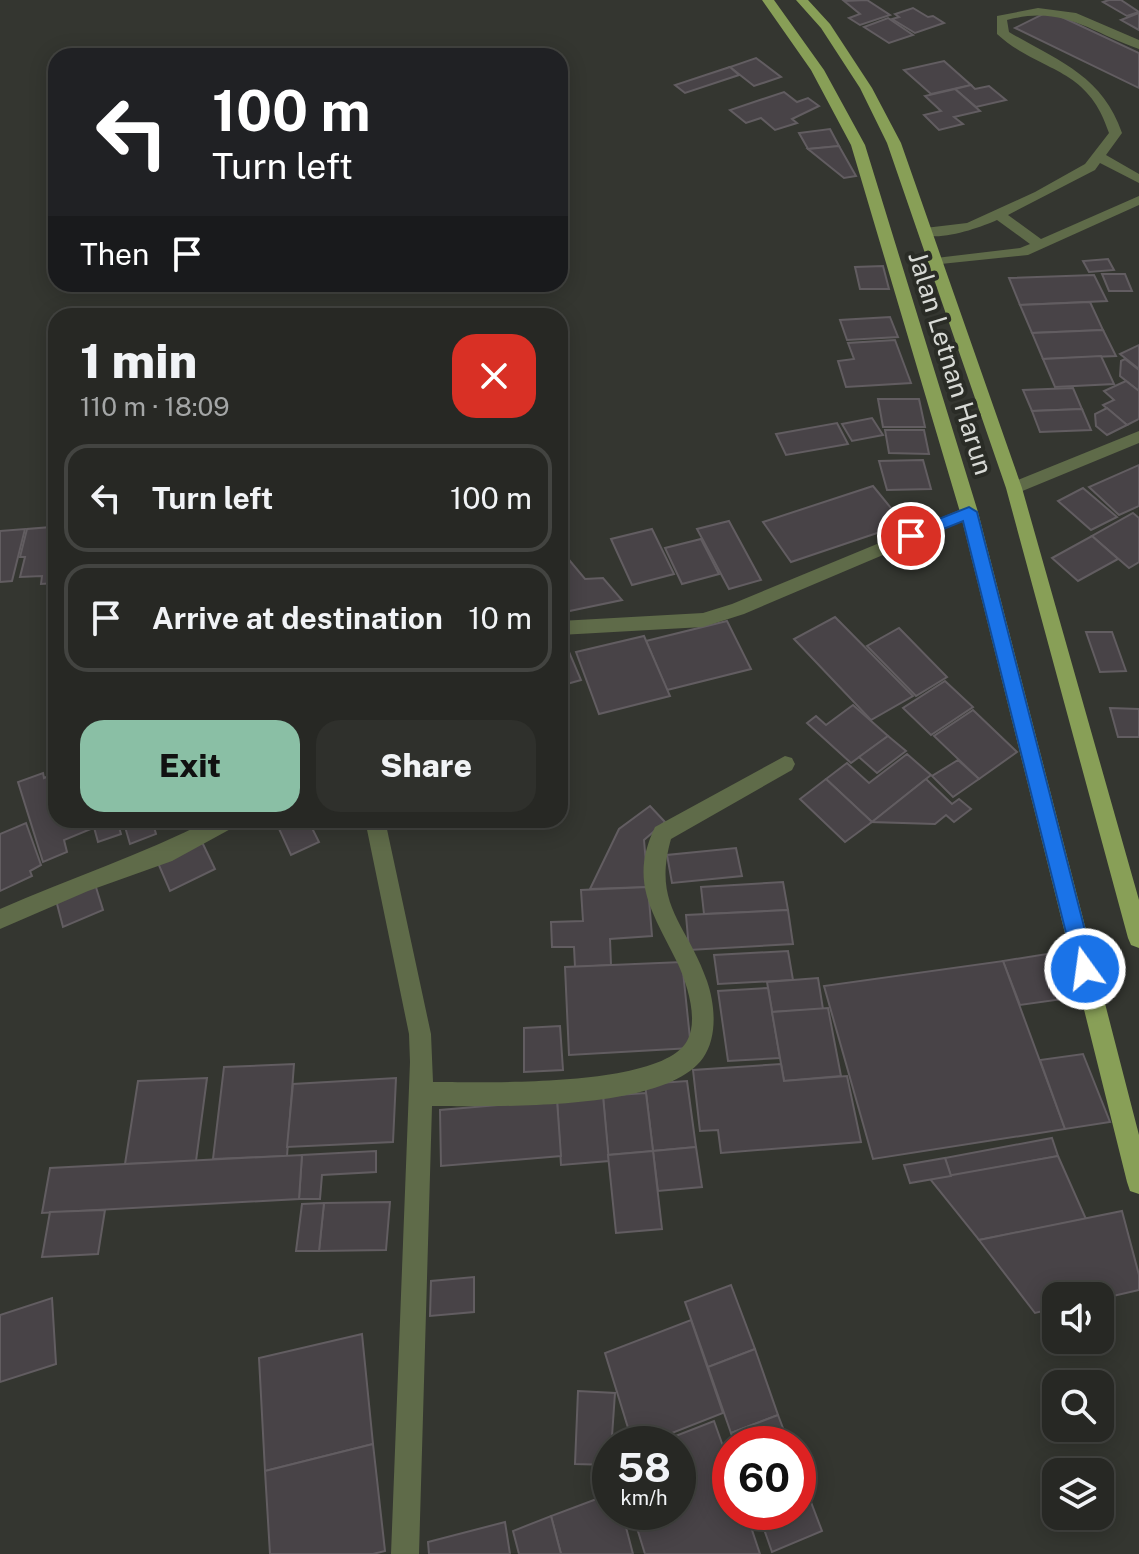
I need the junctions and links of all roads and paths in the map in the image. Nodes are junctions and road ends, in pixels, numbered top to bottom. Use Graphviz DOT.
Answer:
graph roads {
  1 [pos="768,0"];
  2 [pos="802,0"];
  3 [pos="1139,45"];
  4 [pos="856,105"];
  5 [pos="1099,157"];
  6 [pos="1139,179"];
  7 [pos="1139,200"];
  8 [pos="999,215"];
  9 [pos="925,232"];
  10 [pos="1039,244"];
  11 [pos="936,262"];
  12 [pos="1139,437"];
  13 [pos="1014,488"];
  14 [pos="969,512"];
  15 [pos="568,628"];
  16 [pos="785,764"];
  17 [pos="212,828"];
  18 [pos="377,828"];
  19 [pos="0,919"];
  20 [pos="1139,938"];
  21 [pos="423,1094"];
  22 [pos="1139,1182"];
  23 [pos="405,1554"];
  1 -- 4 [label="main road, Jalan Letnan Harun"];
  2 -- 4 [label="main road, Jalan Letnan Harun"];
  3 -- 5 [label="street"];
  4 -- 9 [label="main road, Jalan Letnan Harun"];
  4 -- 14 [label="main road, Jalan Letnan Harun"];
  5 -- 6 [label="street"];
  5 -- 8 [label="street"];
  7 -- 10 [label="street"];
  8 -- 9 [label="street"];
  8 -- 10 [label="street"];
  9 -- 11 [label="main road, Jalan Letnan Harun"];
  10 -- 11 [label="street"];
  11 -- 13 [label="main road, Jalan Letnan Harun"];
  12 -- 13 [label="street"];
  13 -- 20 [label="main road, Jalan Letnan Harun"];
  14 -- 15 [label="street"];
  14 -- 22 [label="main road, Jalan Letnan Harun"];
  16 -- 21 [label="street"];
  17 -- 19 [label="street"];
  18 -- 21 [label="street"];
  21 -- 23 [label="street"];
}
